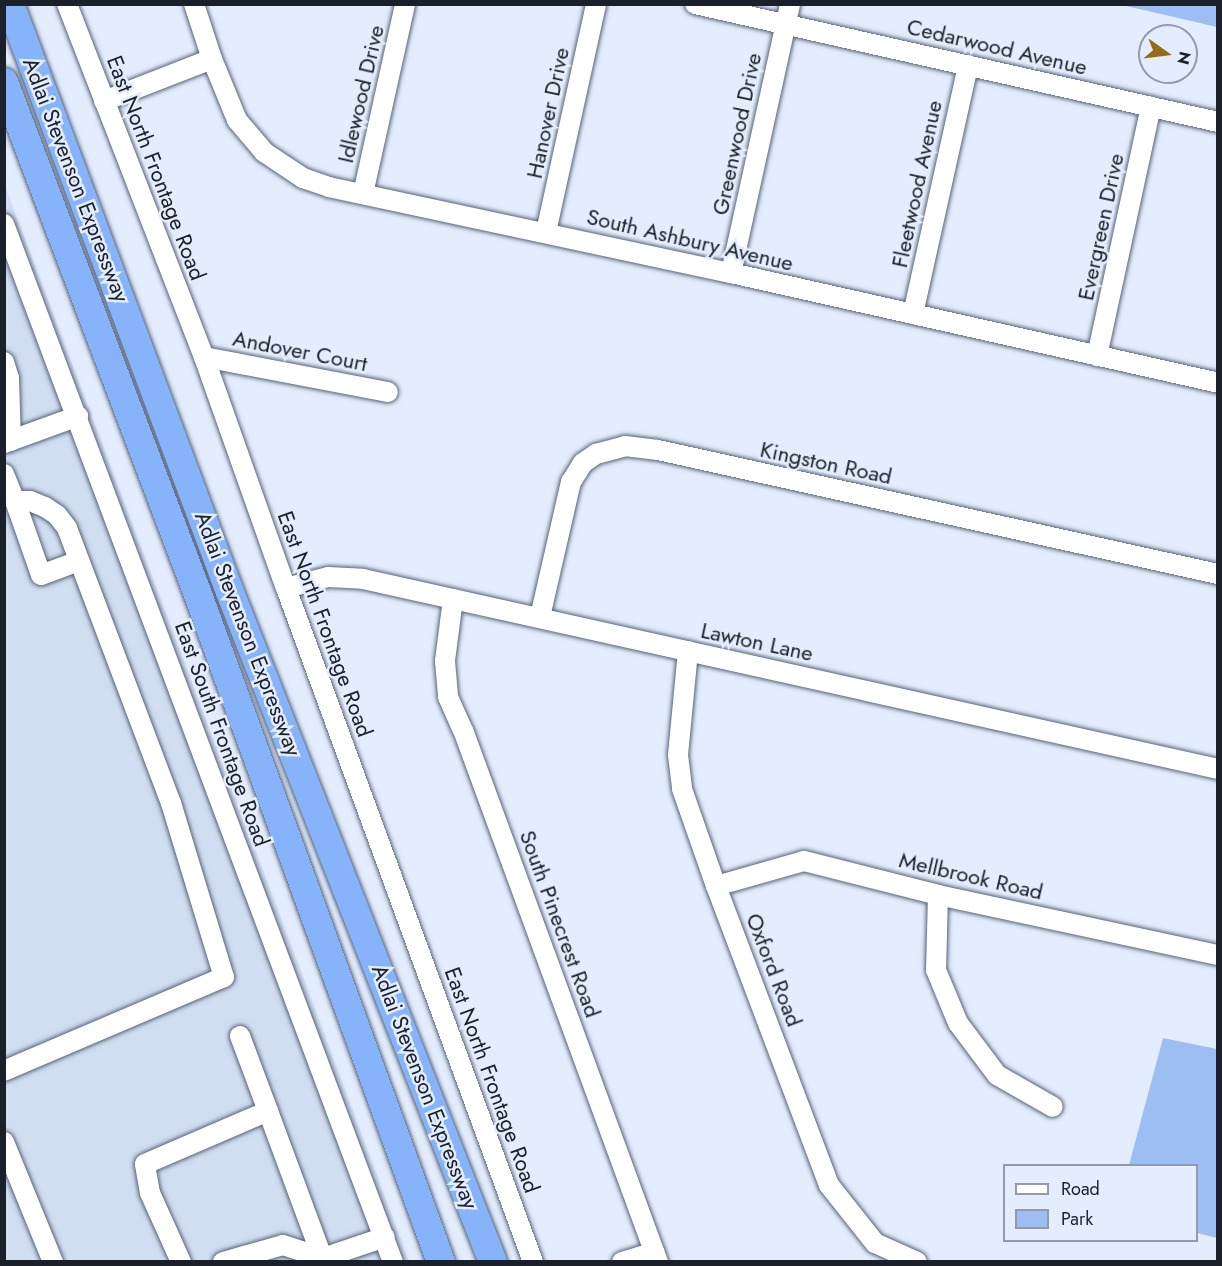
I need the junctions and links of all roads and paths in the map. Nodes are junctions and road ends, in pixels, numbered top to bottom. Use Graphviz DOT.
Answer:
graph roads {
  1 [pos="10,4"];
  2 [pos="67,4"];
  3 [pos="194,4"];
  4 [pos="405,4"];
  5 [pos="596,4"];
  6 [pos="695,4"];
  7 [pos="790,4"];
  8 [pos="786,24"];
  9 [pos="212,59"];
  10 [pos="968,65"];
  11 [pos="4,82"];
  12 [pos="104,101"];
  13 [pos="1151,107"];
  14 [pos="1218,122"];
  15 [pos="363,194"];
  16 [pos="4,224"];
  17 [pos="546,232"];
  18 [pos="731,273"];
  19 [pos="913,314"];
  20 [pos="1097,356"];
  21 [pos="204,357"];
  22 [pos="4,362"];
  23 [pos="1218,384"];
  24 [pos="388,392"];
  25 [pos="78,416"];
  26 [pos="8,442"];
  27 [pos="4,474"];
  28 [pos="15,501"];
  29 [pos="80,561"];
  30 [pos="1218,574"];
  31 [pos="286,588"];
  32 [pos="453,599"];
  33 [pos="540,617"];
  34 [pos="688,651"];
  35 [pos="1218,769"];
  36 [pos="716,886"];
  37 [pos="938,895"];
  38 [pos="1218,955"];
  39 [pos="240,1036"];
  40 [pos="4,1071"];
  41 [pos="1053,1107"];
  42 [pos="268,1111"];
  43 [pos="4,1142"];
  44 [pos="384,1237"];
  45 [pos="656,1257"];
  46 [pos="322,1260"];
  47 [pos="53,1262"];
  48 [pos="181,1262"];
  49 [pos="223,1262"];
  50 [pos="393,1262"];
  51 [pos="441,1262"];
  52 [pos="493,1262"];
  53 [pos="533,1262"];
  54 [pos="622,1262"];
  55 [pos="917,1262"];
  1 -- 52 [label="highway, Adlai Stevenson Expressway"];
  2 -- 12 [label="street, East North Frontage Road"];
  3 -- 9 [label="street"];
  4 -- 15 [label="street, Idlewood Drive"];
  5 -- 17 [label="street, Hanover Drive"];
  6 -- 8 [label="street, Cedarwood Avenue"];
  7 -- 8 [label="street, Greenwood Drive"];
  8 -- 10 [label="street, Cedarwood Avenue"];
  8 -- 18 [label="street, Greenwood Drive"];
  9 -- 12 [label="street"];
  9 -- 15 [label="street, South Ashbury Avenue"];
  10 -- 13 [label="street, Cedarwood Avenue"];
  10 -- 19 [label="street, Fleetwood Avenue"];
  11 -- 51 [label="highway, Adlai Stevenson Expressway"];
  12 -- 21 [label="street, East North Frontage Road"];
  13 -- 14 [label="street, Cedarwood Avenue"];
  13 -- 20 [label="street, Evergreen Drive"];
  15 -- 17 [label="street, South Ashbury Avenue"];
  16 -- 25 [label="street, East South Frontage Road"];
  17 -- 18 [label="street, South Ashbury Avenue"];
  18 -- 19 [label="street, South Ashbury Avenue"];
  19 -- 20 [label="street, South Ashbury Avenue"];
  20 -- 23 [label="street, South Ashbury Avenue"];
  21 -- 24 [label="street, Andover Court"];
  21 -- 31 [label="street, East North Frontage Road"];
  22 -- 26 [label="street"];
  25 -- 26 [label="street"];
  25 -- 44 [label="street, East South Frontage Road"];
  27 -- 28 [label="street"];
  28 -- 29 [label="street"];
  28 -- 29 [label="street"];
  29 -- 40 [label="street"];
  30 -- 33 [label="street, Kingston Road"];
  31 -- 32 [label="street, Lawton Lane"];
  31 -- 53 [label="street, East North Frontage Road"];
  32 -- 33 [label="street, Lawton Lane"];
  32 -- 45 [label="street, South Pinecrest Road"];
  33 -- 34 [label="street, Lawton Lane"];
  34 -- 35 [label="street, Lawton Lane"];
  34 -- 36 [label="street, Oxford Road"];
  36 -- 37 [label="street, Mellbrook Road"];
  36 -- 55 [label="street, Oxford Road"];
  37 -- 38 [label="street, Mellbrook Road"];
  37 -- 41 [label="street"];
  39 -- 42 [label="street"];
  42 -- 46 [label="street"];
  42 -- 48 [label="street"];
  43 -- 47 [label="street"];
  44 -- 46 [label="street"];
  44 -- 50 [label="street, East South Frontage Road"];
  45 -- 54 [label="street"];
  46 -- 49 [label="street"];
}
